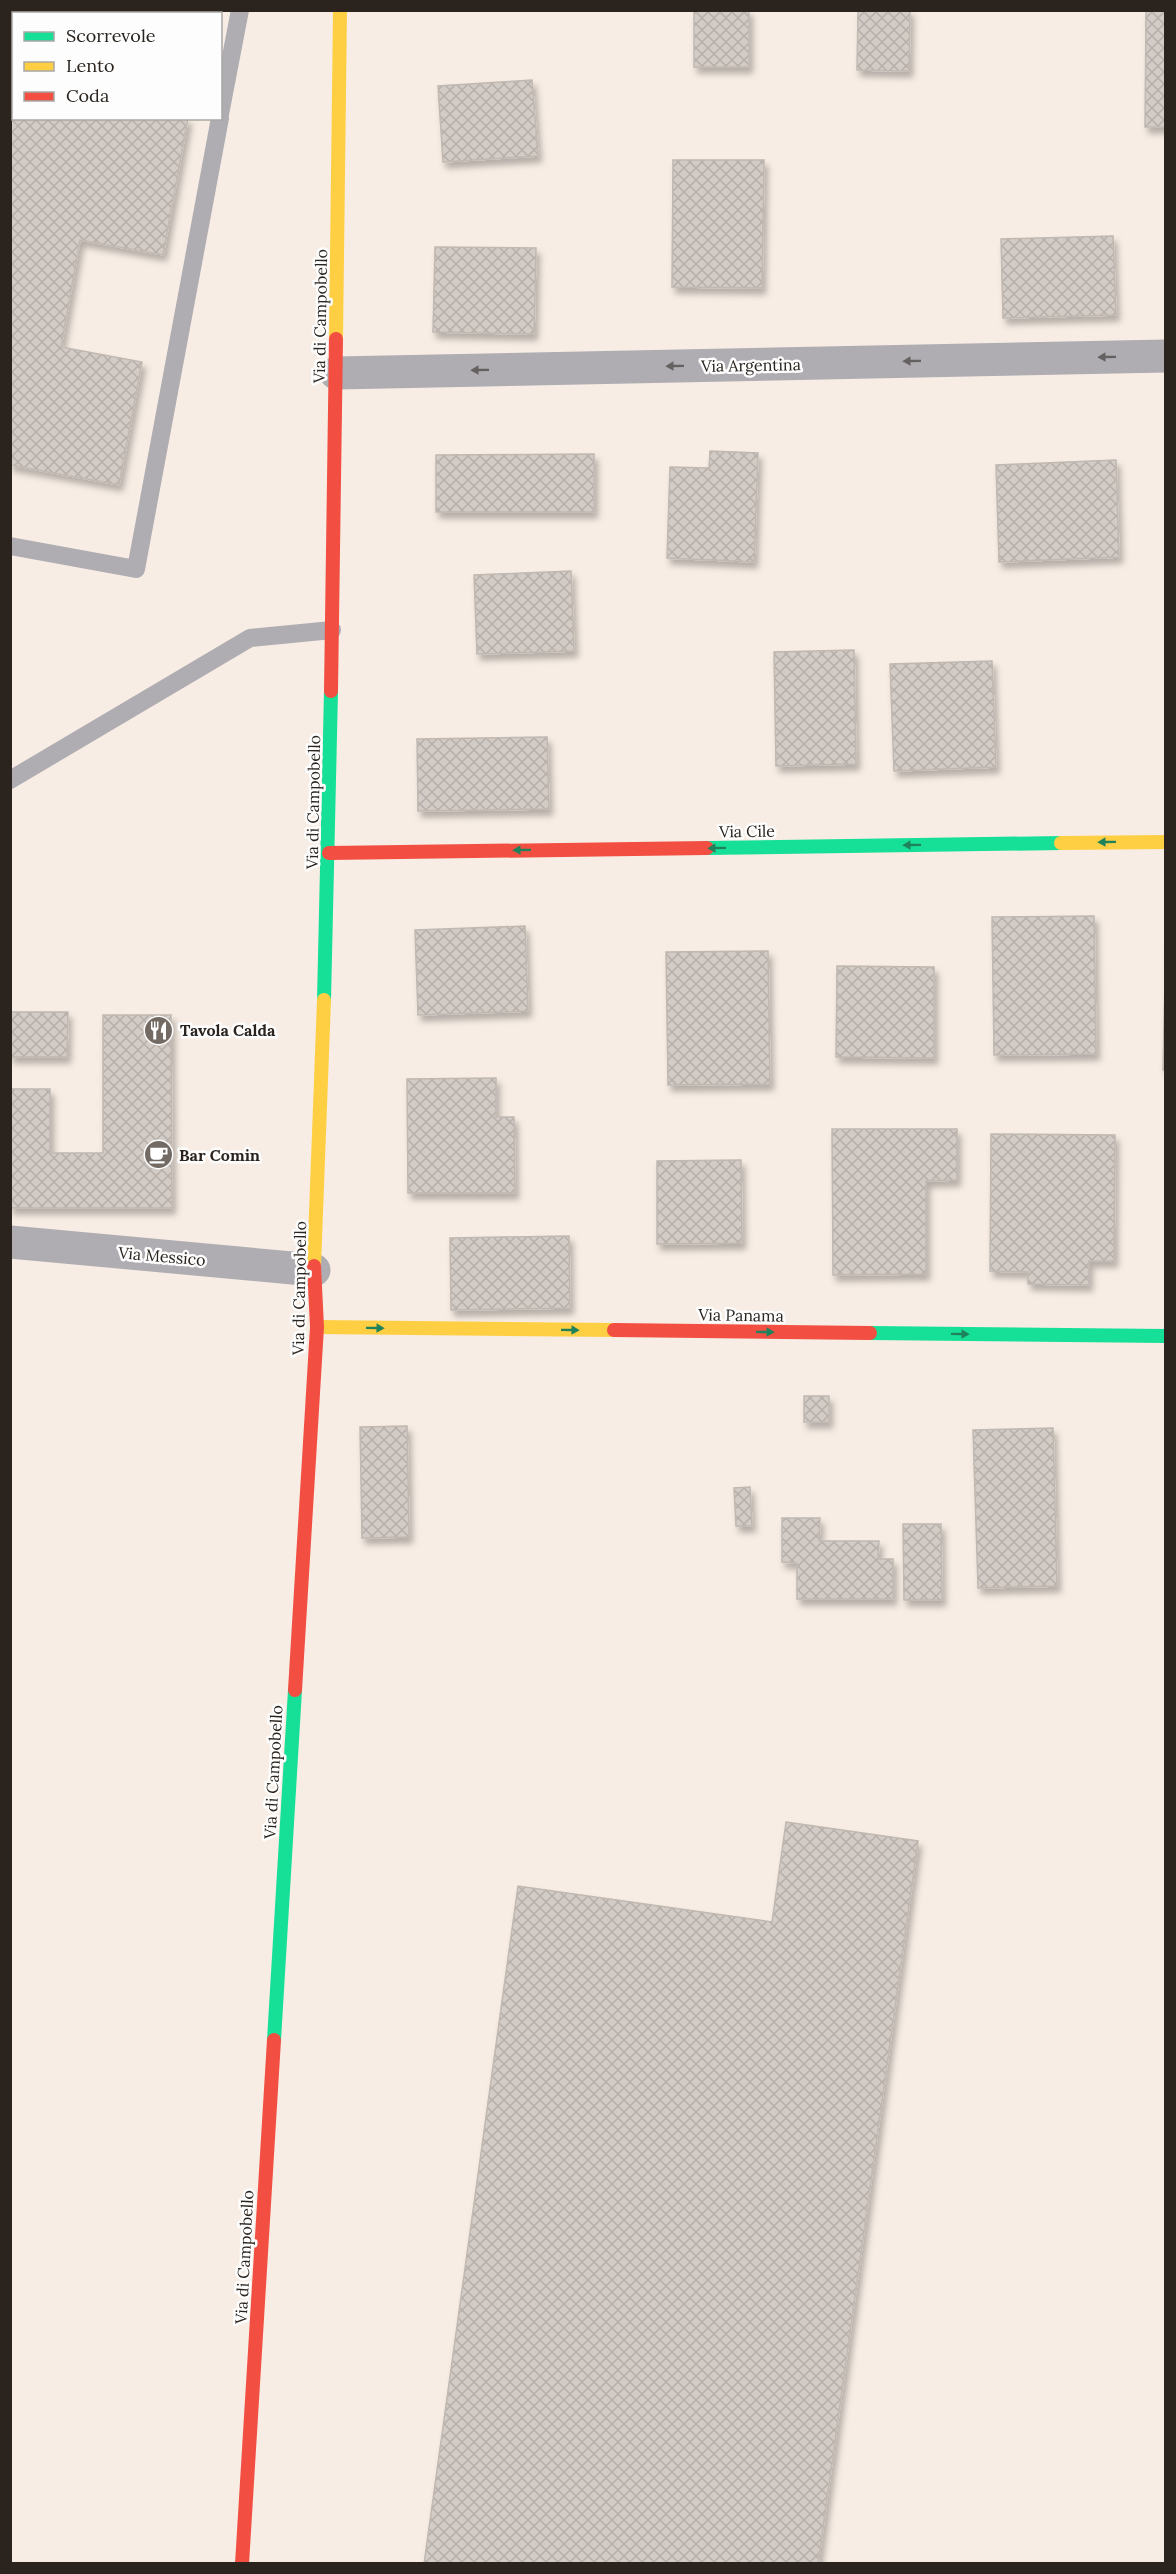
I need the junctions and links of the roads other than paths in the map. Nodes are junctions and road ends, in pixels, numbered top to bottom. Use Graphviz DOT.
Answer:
graph roads {
  1 [pos="240,10"];
  2 [pos="340,10"];
  3 [pos="222,104"];
  4 [pos="220,120"];
  5 [pos="1166,356"];
  6 [pos="336,373"];
  7 [pos="10,546"];
  8 [pos="332,630"];
  9 [pos="10,780"];
  10 [pos="1166,842"];
  11 [pos="329,853"];
  12 [pos="10,1242"];
  13 [pos="314,1270"];
  14 [pos="317,1327"];
  15 [pos="1166,1336"];
  16 [pos="242,2564"];
  1 -- 3 [label="lane"];
  2 -- 6 [label="street, Via di Campobello"];
  4 -- 7 [label="lane"];
  5 -- 6 [label="street, Via Argentina, one-way"];
  6 -- 8 [label="street, Via di Campobello"];
  8 -- 9 [label="lane"];
  8 -- 11 [label="street, Via di Campobello"];
  10 -- 11 [label="street, Via Cile, one-way"];
  11 -- 13 [label="street, Via di Campobello"];
  12 -- 13 [label="street, Via Messico"];
  13 -- 14 [label="street, Via di Campobello"];
  14 -- 15 [label="street, Via Panama, one-way"];
  14 -- 16 [label="street, Via di Campobello"];
}
